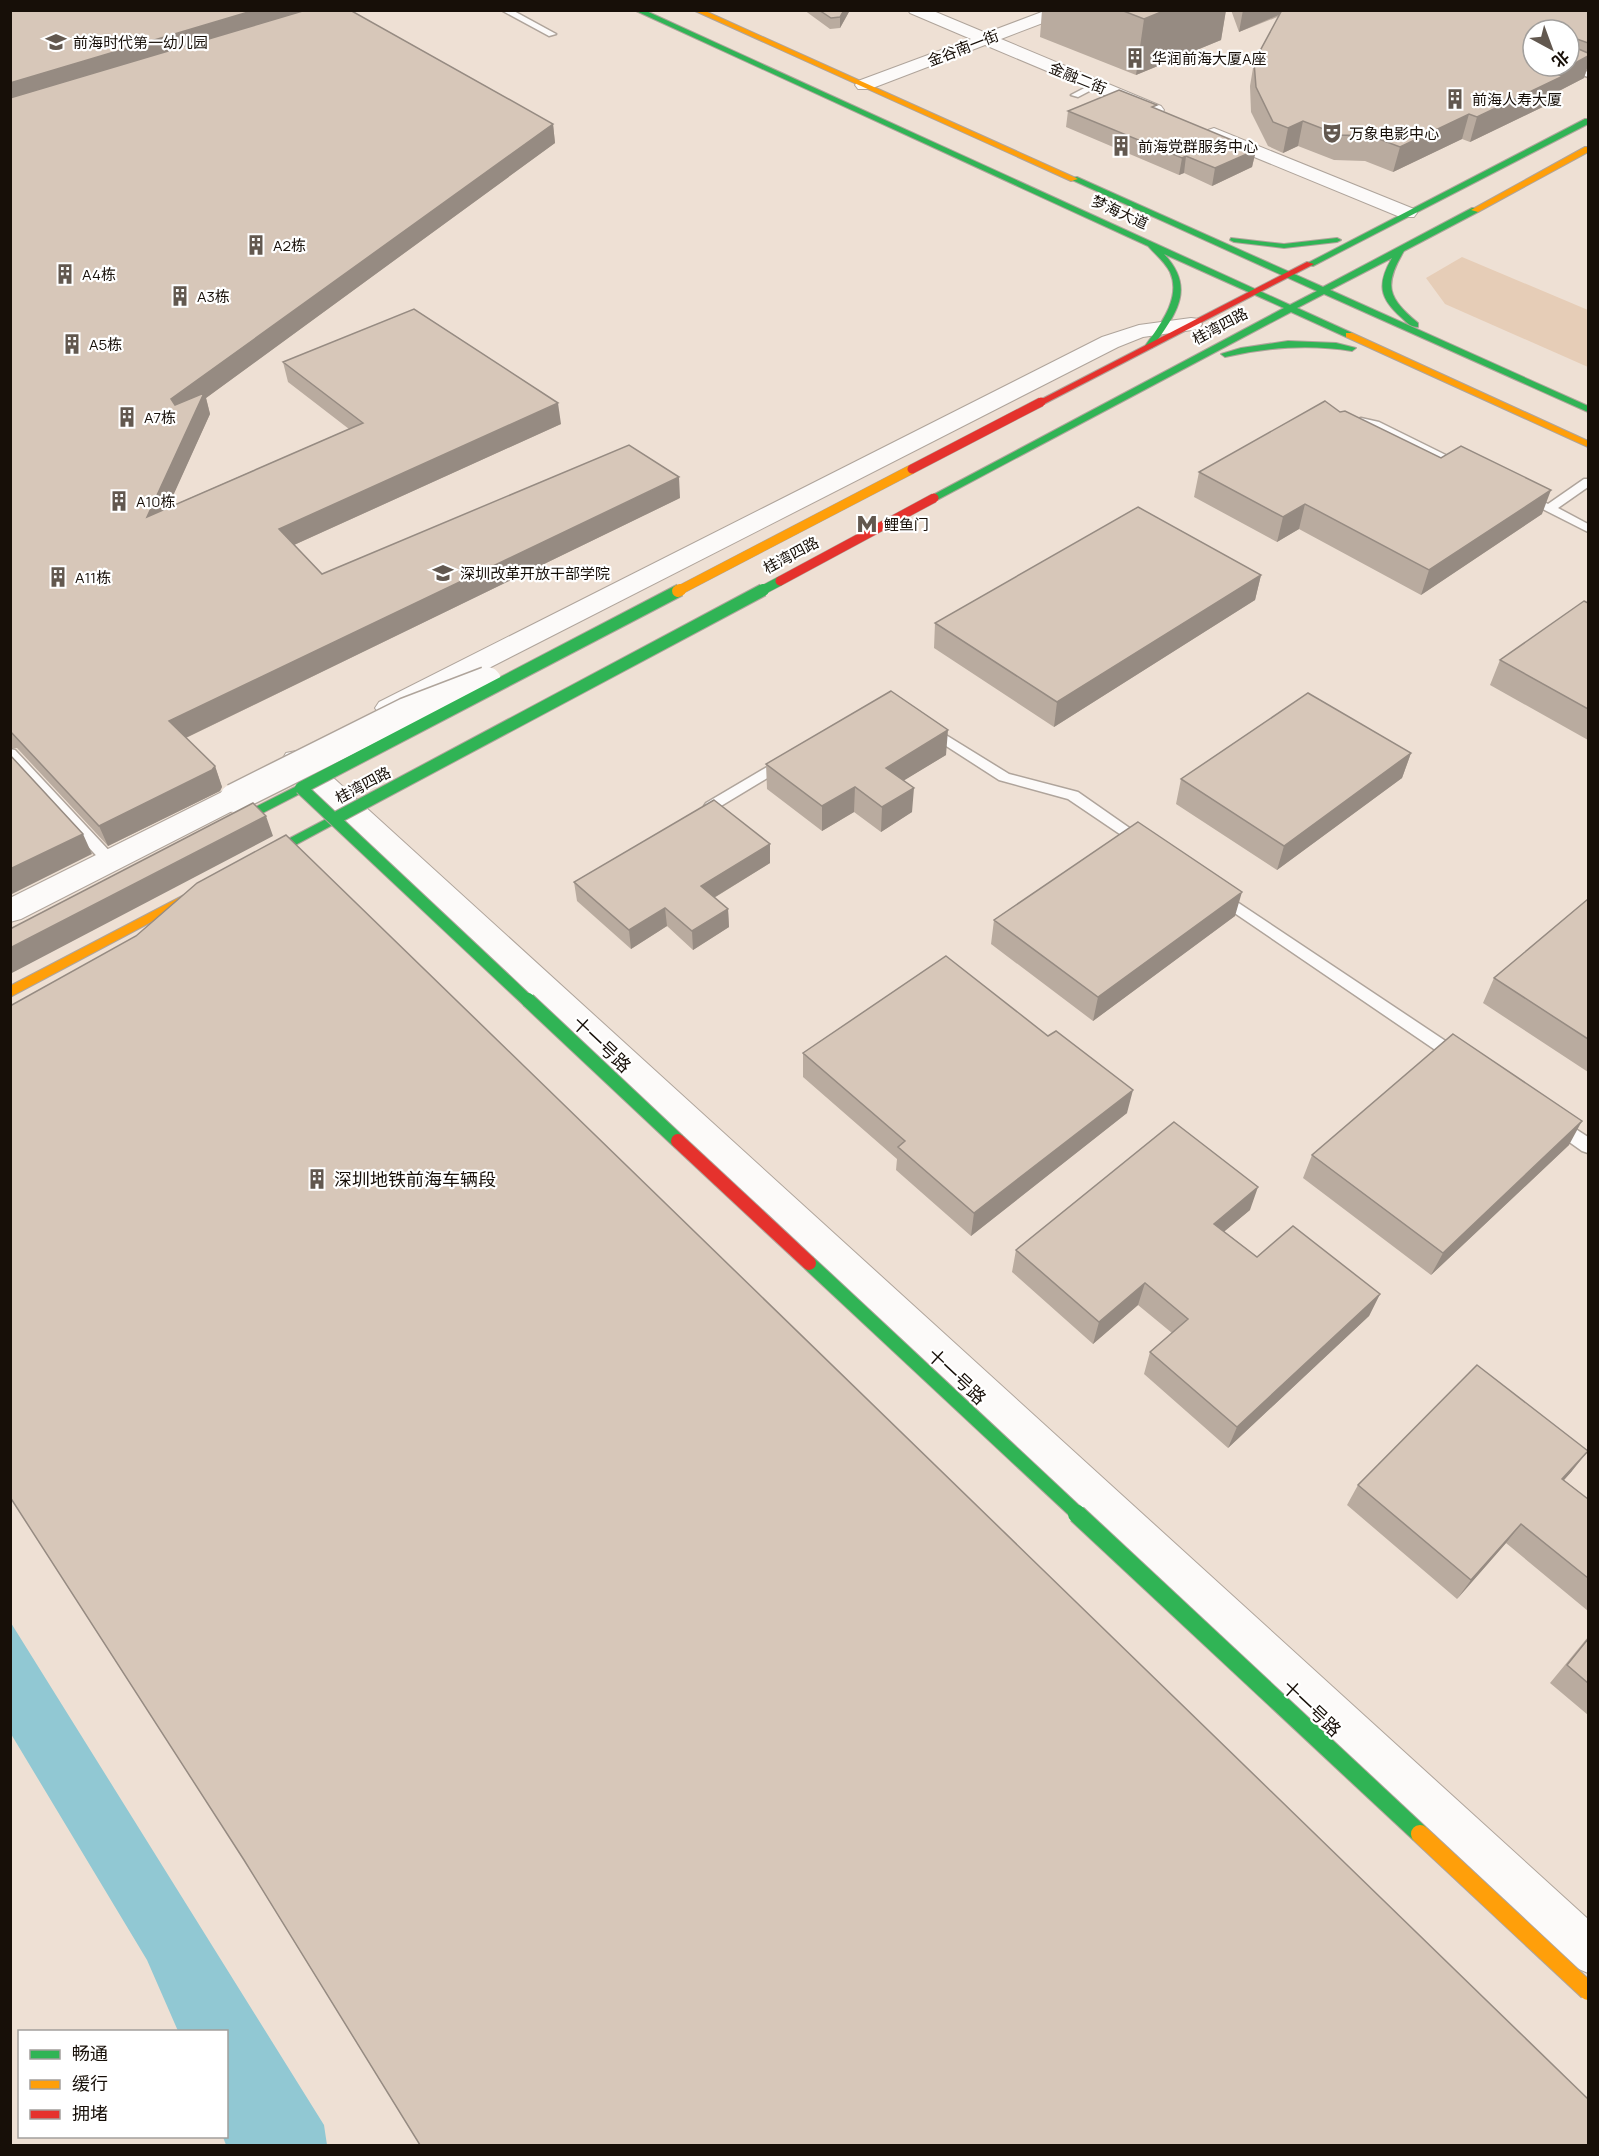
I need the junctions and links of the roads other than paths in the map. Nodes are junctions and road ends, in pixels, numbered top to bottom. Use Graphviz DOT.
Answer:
graph roads {
  1 [pos="505,10"];
  2 [pos="637,10"];
  3 [pos="696,10"];
  4 [pos="916,10"];
  5 [pos="1062,10"];
  6 [pos="552,34"];
  7 [pos="986,40"];
  8 [pos="1097,85"];
  9 [pos="864,86"];
  10 [pos="1075,95"];
  11 [pos="1173,117"];
  12 [pos="1588,121"];
  13 [pos="1195,126"];
  14 [pos="1588,149"];
  15 [pos="1407,213"];
  16 [pos="1182,228"];
  17 [pos="1368,233"];
  18 [pos="1149,243"];
  19 [pos="1402,248"];
  20 [pos="1286,274"];
  21 [pos="1321,290"];
  22 [pos="1254,291"];
  23 [pos="1289,307"];
  24 [pos="1191,324"];
  25 [pos="1155,337"];
  26 [pos="1436,341"];
  27 [pos="1180,366"];
  28 [pos="1420,367"];
  29 [pos="1588,409"];
  30 [pos="1335,431"];
  31 [pos="1588,444"];
  32 [pos="1475,473"];
  33 [pos="1588,482"];
  34 [pos="1517,493"];
  35 [pos="1549,509"];
  36 [pos="1588,528"];
  37 [pos="551,657"];
  38 [pos="916,720"];
  39 [pos="10,753"];
  40 [pos="799,753"];
  41 [pos="293,780"];
  42 [pos="242,806"];
  43 [pos="711,806"];
  44 [pos="334,819"];
  45 [pos="208,836"];
  46 [pos="1158,854"];
  47 [pos="110,861"];
  48 [pos="242,868"];
  49 [pos="222,879"];
  50 [pos="1206,886"];
  51 [pos="194,894"];
  52 [pos="10,911"];
  53 [pos="10,992"];
  54 [pos="10,1014"];
  55 [pos="1470,1066"];
  56 [pos="1549,1119"];
  57 [pos="1588,1146"];
  58 [pos="1588,1950"];
  59 [pos="1588,1991"];
  1 -- 6 [label="lane"];
  2 -- 18 [label="main road, 梦海大道"];
  3 -- 9 [label="main road, 梦海大道"];
  4 -- 7 [label="street, 金融二街"];
  5 -- 7 [label="street, 金谷南一街"];
  7 -- 8 [label="street, 金融二街"];
  7 -- 9 [label="street, 金谷南一街"];
  8 -- 10 [label="lane"];
  8 -- 11 [label="street, 金融二街"];
  9 -- 16 [label="main road, 梦海大道"];
  12 -- 15 [label="main road, 桂湾四路"];
  13 -- 15 [label="street"];
  14 -- 19 [label="main road, 桂湾四路"];
  15 -- 17 [label="main road, 桂湾四路"];
  16 -- 17 [label="main road"];
  16 -- 20 [label="main road, 梦海大道"];
  17 -- 20 [label="main road, 桂湾四路"];
  18 -- 22 [label="main road, 梦海大道"];
  18 -- 25 [label="main road"];
  19 -- 21 [label="main road, 桂湾四路"];
  19 -- 26 [label="main road"];
  20 -- 21 [label="main road, 梦海大道"];
  20 -- 22 [label="main road, 桂湾四路"];
  21 -- 23 [label="main road, 桂湾四路"];
  21 -- 26 [label="main road, 梦海大道"];
  22 -- 23 [label="main road, 梦海大道"];
  22 -- 24 [label="main road, 桂湾四路"];
  23 -- 27 [label="main road, 桂湾四路"];
  23 -- 28 [label="main road, 梦海大道"];
  24 -- 25 [label="street"];
  25 -- 37 [label="main road, 桂湾四路, bridge"];
  25 -- 58 [label="street"];
  26 -- 29 [label="main road, 梦海大道"];
  27 -- 28 [label="main road"];
  27 -- 44 [label="main road, 桂湾四路, bridge"];
  28 -- 31 [label="main road, 梦海大道"];
  30 -- 32 [label="lane"];
  33 -- 35 [label="lane"];
  34 -- 35 [label="lane"];
  35 -- 36 [label="lane"];
  37 -- 41 [label="street, bridge"];
  38 -- 46 [label="lane"];
  39 -- 47 [label="lane"];
  40 -- 43 [label="lane"];
  41 -- 42 [label="street, bridge"];
  41 -- 44 [label="main road, 十一号路, bridge"];
  42 -- 45 [label="main road"];
  42 -- 47 [label="street"];
  44 -- 48 [label="main road, 桂湾四路"];
  44 -- 59 [label="main road, 十一号路, bridge"];
  47 -- 52 [label="street"];
  49 -- 51 [label="main road"];
  50 -- 55 [label="lane"];
  51 -- 53 [label="main road"];
  51 -- 54 [label="street"];
  56 -- 57 [label="lane"];
}
